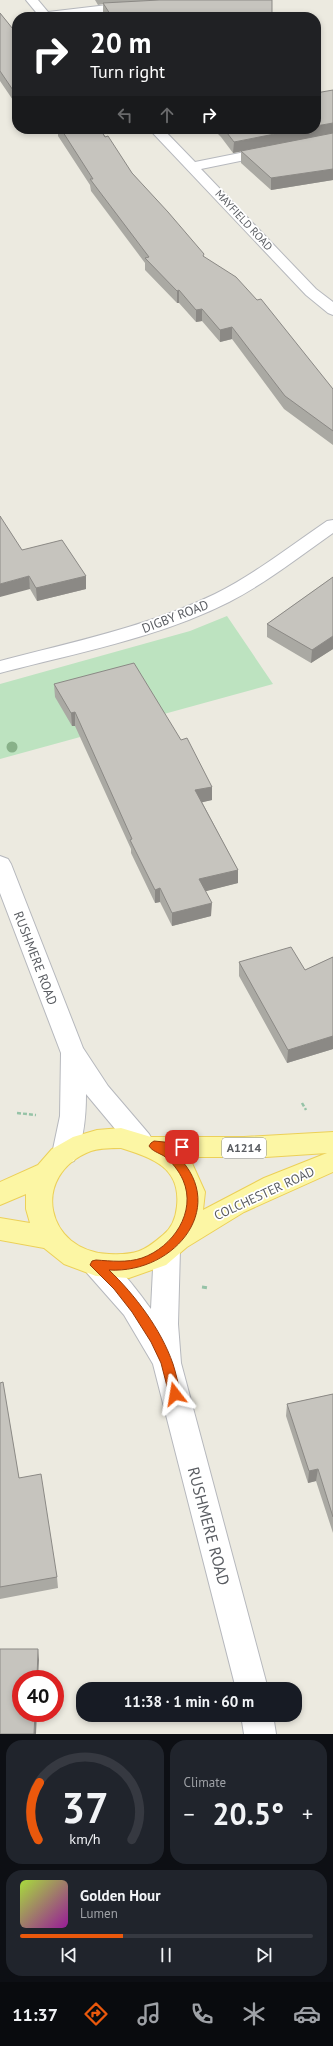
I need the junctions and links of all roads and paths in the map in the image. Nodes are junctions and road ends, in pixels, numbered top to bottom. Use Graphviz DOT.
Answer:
graph roads {
  1 [pos="32,0"];
  2 [pos="148,5"];
  3 [pos="42,12"];
  4 [pos="74,12"];
  5 [pos="161,134"];
  6 [pos="286,148"];
  7 [pos="193,166"];
  8 [pos="333,310"];
  9 [pos="333,525"];
  10 [pos="0,667"];
  11 [pos="0,864"];
  12 [pos="72,1051"];
  13 [pos="333,1142"];
  14 [pos="147,1143"];
  15 [pos="65,1154"];
  16 [pos="333,1161"];
  17 [pos="46,1173"];
  18 [pos="0,1194"];
  19 [pos="0,1229"];
  20 [pos="50,1238"];
  21 [pos="171,1245"];
  22 [pos="96,1265"];
  23 [pos="167,1363"];
  24 [pos="250,1682"];
  25 [pos="258,1722"];
  26 [pos="260,1734"];
  1 -- 3 [label="street"];
  2 -- 4 [label="street"];
  5 -- 7 [label="street, MAYFIELD ROAD"];
  6 -- 7 [label="street"];
  7 -- 8 [label="street, MAYFIELD ROAD"];
  9 -- 10 [label="street, DIGBY ROAD"];
  11 -- 12 [label="street, RUSHMERE ROAD"];
  12 -- 14 [label="street, RUSHMERE ROAD"];
  12 -- 15 [label="street, RUSHMERE ROAD"];
  13 -- 14 [label="main road, COLCHESTER ROAD / A1214"];
  14 -- 15 [label="main road"];
  14 -- 21 [label="main road"];
  15 -- 17 [label="main road"];
  16 -- 21 [label="main road, COLCHESTER ROAD"];
  17 -- 18 [label="main road"];
  17 -- 20 [label="main road"];
  19 -- 20 [label="main road"];
  20 -- 22 [label="main road"];
  21 -- 22 [label="main road"];
  21 -- 23 [label="street, RUSHMERE ROAD"];
  22 -- 23 [label="street, RUSHMERE ROAD"];
  23 -- 24 [label="street, RUSHMERE ROAD"];
  25 -- 26 [label="street"];
}
